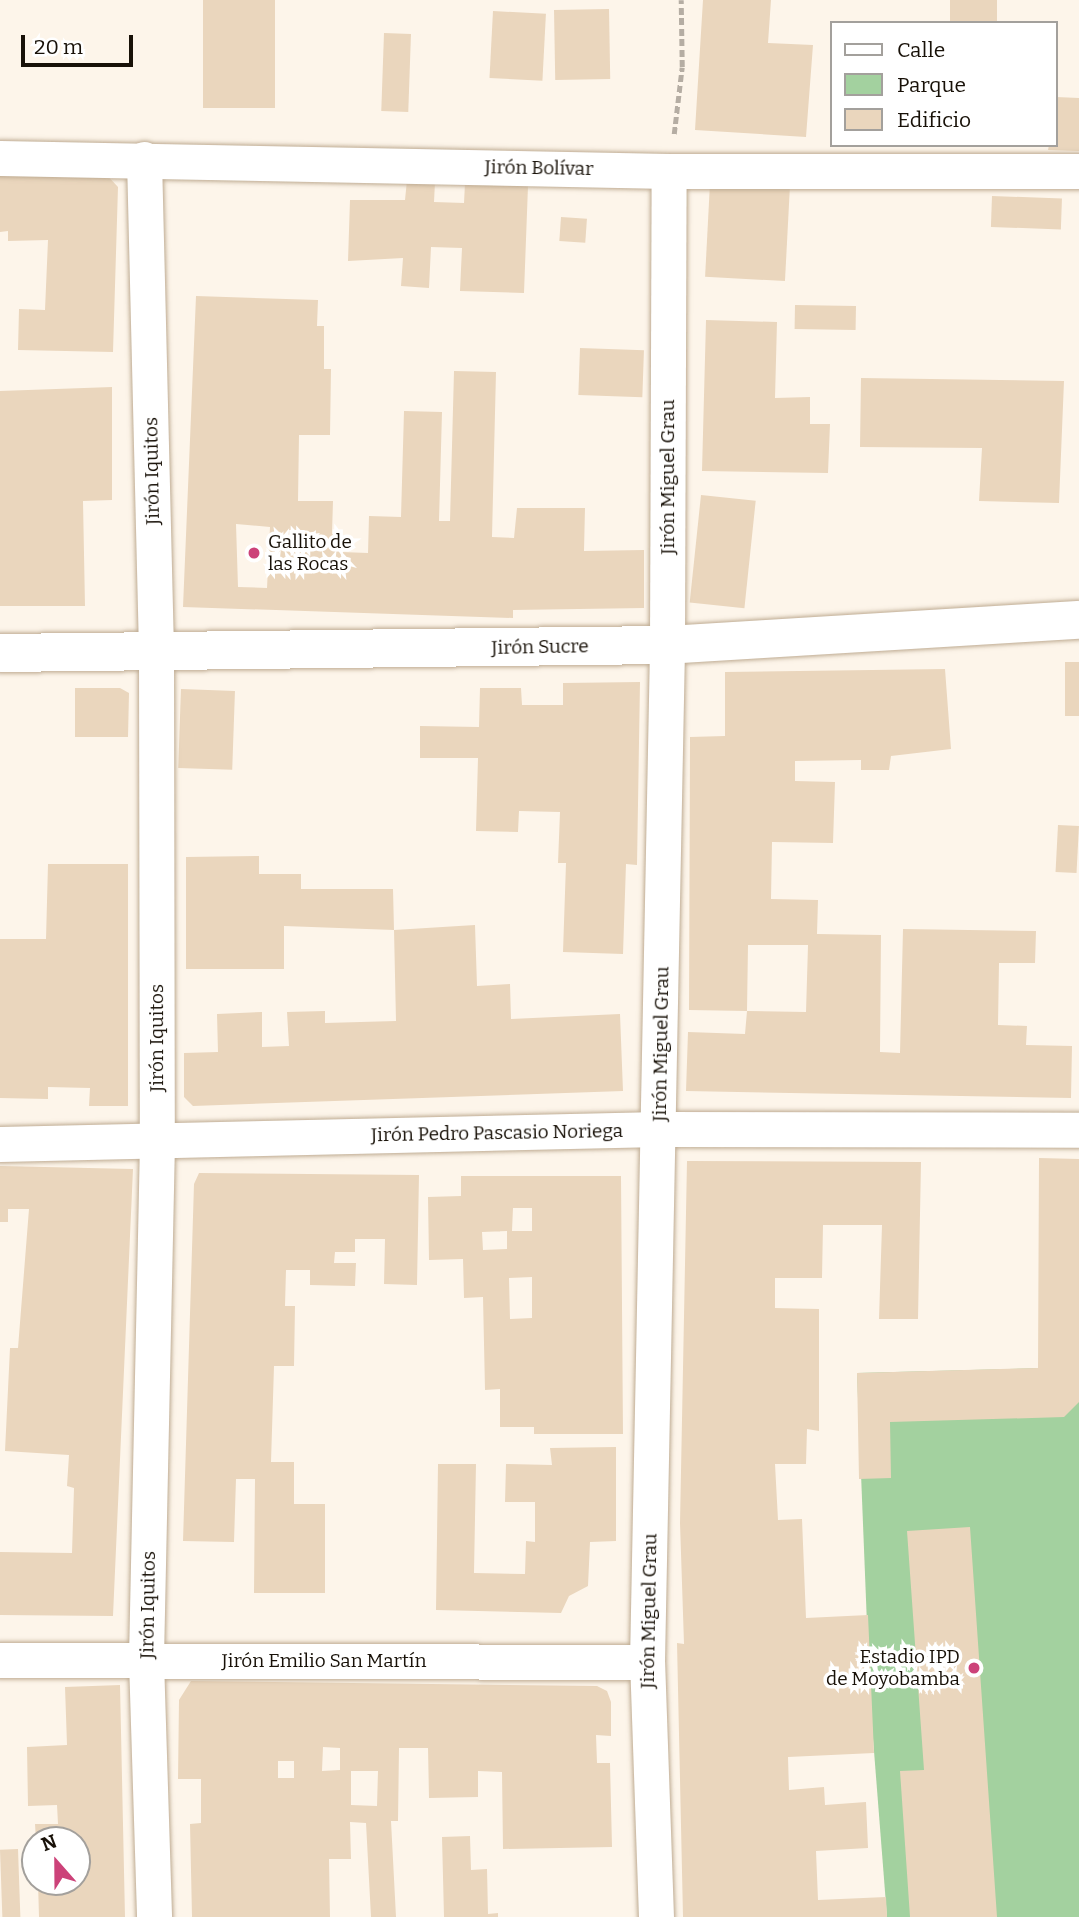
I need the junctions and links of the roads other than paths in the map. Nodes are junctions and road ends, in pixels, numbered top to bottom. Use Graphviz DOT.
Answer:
graph roads {
  1 [pos="0,158"];
  2 [pos="144,159"];
  3 [pos="669,171"];
  4 [pos="1079,171"];
  5 [pos="1079,620"];
  6 [pos="667,645"];
  7 [pos="156,652"];
  8 [pos="0,653"];
  9 [pos="660,1129"];
  10 [pos="1079,1130"];
  11 [pos="157,1142"];
  12 [pos="0,1144"];
  13 [pos="0,1660"];
  14 [pos="146,1660"];
  15 [pos="647,1661"];
  16 [pos="155,1917"];
  17 [pos="656,1917"];
  1 -- 2 [label="street, Jirón Bolívar"];
  2 -- 3 [label="street, Jirón Bolívar"];
  2 -- 7 [label="street, Jirón Iquitos"];
  3 -- 4 [label="street, Jirón Bolívar"];
  3 -- 6 [label="street, Jirón Miguel Grau"];
  5 -- 6 [label="street, Jirón Sucre"];
  6 -- 7 [label="street, Jirón Sucre"];
  6 -- 9 [label="street, Jirón Miguel Grau"];
  7 -- 8 [label="street, Jirón Sucre"];
  7 -- 11 [label="street, Jirón Iquitos"];
  9 -- 10 [label="street, Jirón Pedro Pascasio Noriega"];
  9 -- 11 [label="street, Jirón Pedro Pascasio Noriega"];
  9 -- 15 [label="street, Jirón Miguel Grau"];
  11 -- 12 [label="street, Jirón Pedro Pascasio Noriega"];
  11 -- 14 [label="street, Jirón Iquitos"];
  13 -- 14 [label="street, Jirón Emilio San Martín"];
  14 -- 15 [label="street, Jirón Emilio San Martín"];
  14 -- 16 [label="street, Jirón Iquitos"];
  15 -- 17 [label="street, Jirón Miguel Grau"];
}
